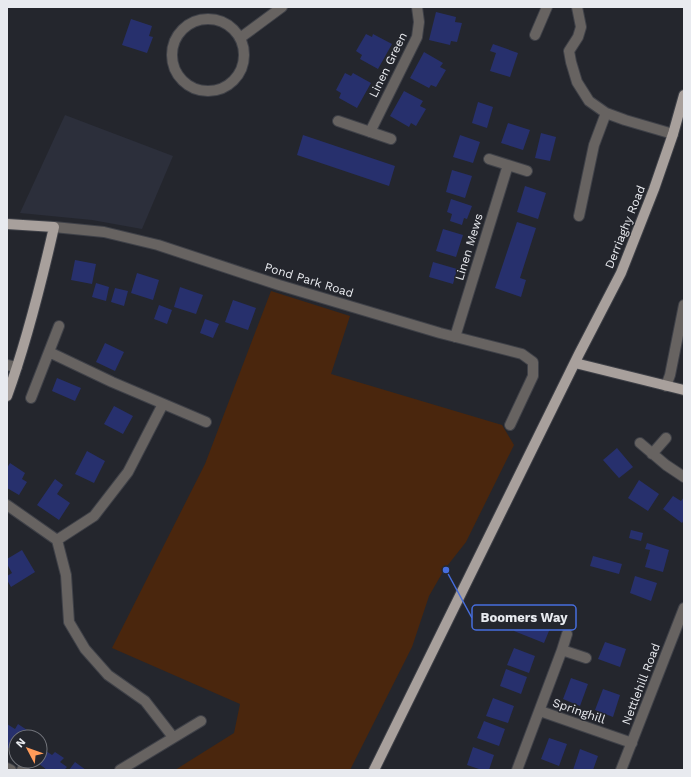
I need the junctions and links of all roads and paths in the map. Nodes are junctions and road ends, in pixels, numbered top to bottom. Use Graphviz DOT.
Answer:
graph roads {
  1 [pos="282,7"];
  2 [pos="417,7"];
  3 [pos="547,7"];
  4 [pos="577,7"];
  5 [pos="535,35"];
  6 [pos="240,38"];
  7 [pos="684,95"];
  8 [pos="606,113"];
  9 [pos="338,121"];
  10 [pos="370,132"];
  11 [pos="673,134"];
  12 [pos="391,138"];
  13 [pos="489,159"];
  14 [pos="508,165"];
  15 [pos="527,171"];
  16 [pos="579,216"];
  17 [pos="7,224"];
  18 [pos="54,226"];
  19 [pos="684,305"];
  20 [pos="59,326"];
  21 [pos="455,337"];
  22 [pos="49,352"];
  23 [pos="575,363"];
  24 [pos="7,365"];
  25 [pos="18,367"];
  26 [pos="666,386"];
  27 [pos="684,390"];
  28 [pos="7,396"];
  29 [pos="31,398"];
  30 [pos="163,404"];
  31 [pos="206,422"];
  32 [pos="510,425"];
  33 [pos="666,438"];
  34 [pos="640,443"];
  35 [pos="652,454"];
  36 [pos="684,477"];
  37 [pos="7,505"];
  38 [pos="57,540"];
  39 [pos="684,608"];
  40 [pos="567,634"];
  41 [pos="562,650"];
  42 [pos="586,658"];
  43 [pos="540,711"];
  44 [pos="201,721"];
  45 [pos="173,737"];
  46 [pos="632,743"];
  47 [pos="7,768"];
  48 [pos="11,770"];
  49 [pos="120,770"];
  50 [pos="374,770"];
  51 [pos="517,770"];
  52 [pos="622,770"];
  1 -- 6 [label="street"];
  2 -- 10 [label="street, Linen Green"];
  3 -- 5 [label="street"];
  4 -- 8 [label="street"];
  6 -- 6 [label="street"];
  7 -- 11 [label="main road, Derriaghy Road"];
  8 -- 11 [label="street"];
  8 -- 16 [label="street"];
  9 -- 10 [label="street"];
  10 -- 12 [label="street"];
  11 -- 23 [label="main road, Derriaghy Road"];
  13 -- 14 [label="street"];
  14 -- 15 [label="street"];
  14 -- 21 [label="street, Linen Mews"];
  17 -- 18 [label="main road, Pond Park Road"];
  18 -- 21 [label="street, Pond Park Road"];
  18 -- 25 [label="main road"];
  19 -- 26 [label="street"];
  20 -- 22 [label="street"];
  21 -- 32 [label="street, Pond Park Road"];
  22 -- 29 [label="street"];
  22 -- 30 [label="street"];
  23 -- 26 [label="main road"];
  23 -- 50 [label="main road, Derriaghy Road"];
  24 -- 25 [label="street"];
  25 -- 28 [label="main road"];
  26 -- 27 [label="main road"];
  30 -- 31 [label="street"];
  30 -- 38 [label="street"];
  33 -- 35 [label="street"];
  34 -- 35 [label="street"];
  35 -- 36 [label="street"];
  37 -- 38 [label="street"];
  38 -- 45 [label="street"];
  39 -- 46 [label="street, Nettlehill Road"];
  40 -- 41 [label="street, Springhill"];
  41 -- 42 [label="street"];
  41 -- 43 [label="street, Springhill"];
  43 -- 46 [label="street, Springhill"];
  43 -- 51 [label="street, Springhill"];
  44 -- 45 [label="street"];
  45 -- 49 [label="street"];
  46 -- 52 [label="street, Nettlehill Road"];
  47 -- 48 [label="street"];
}
